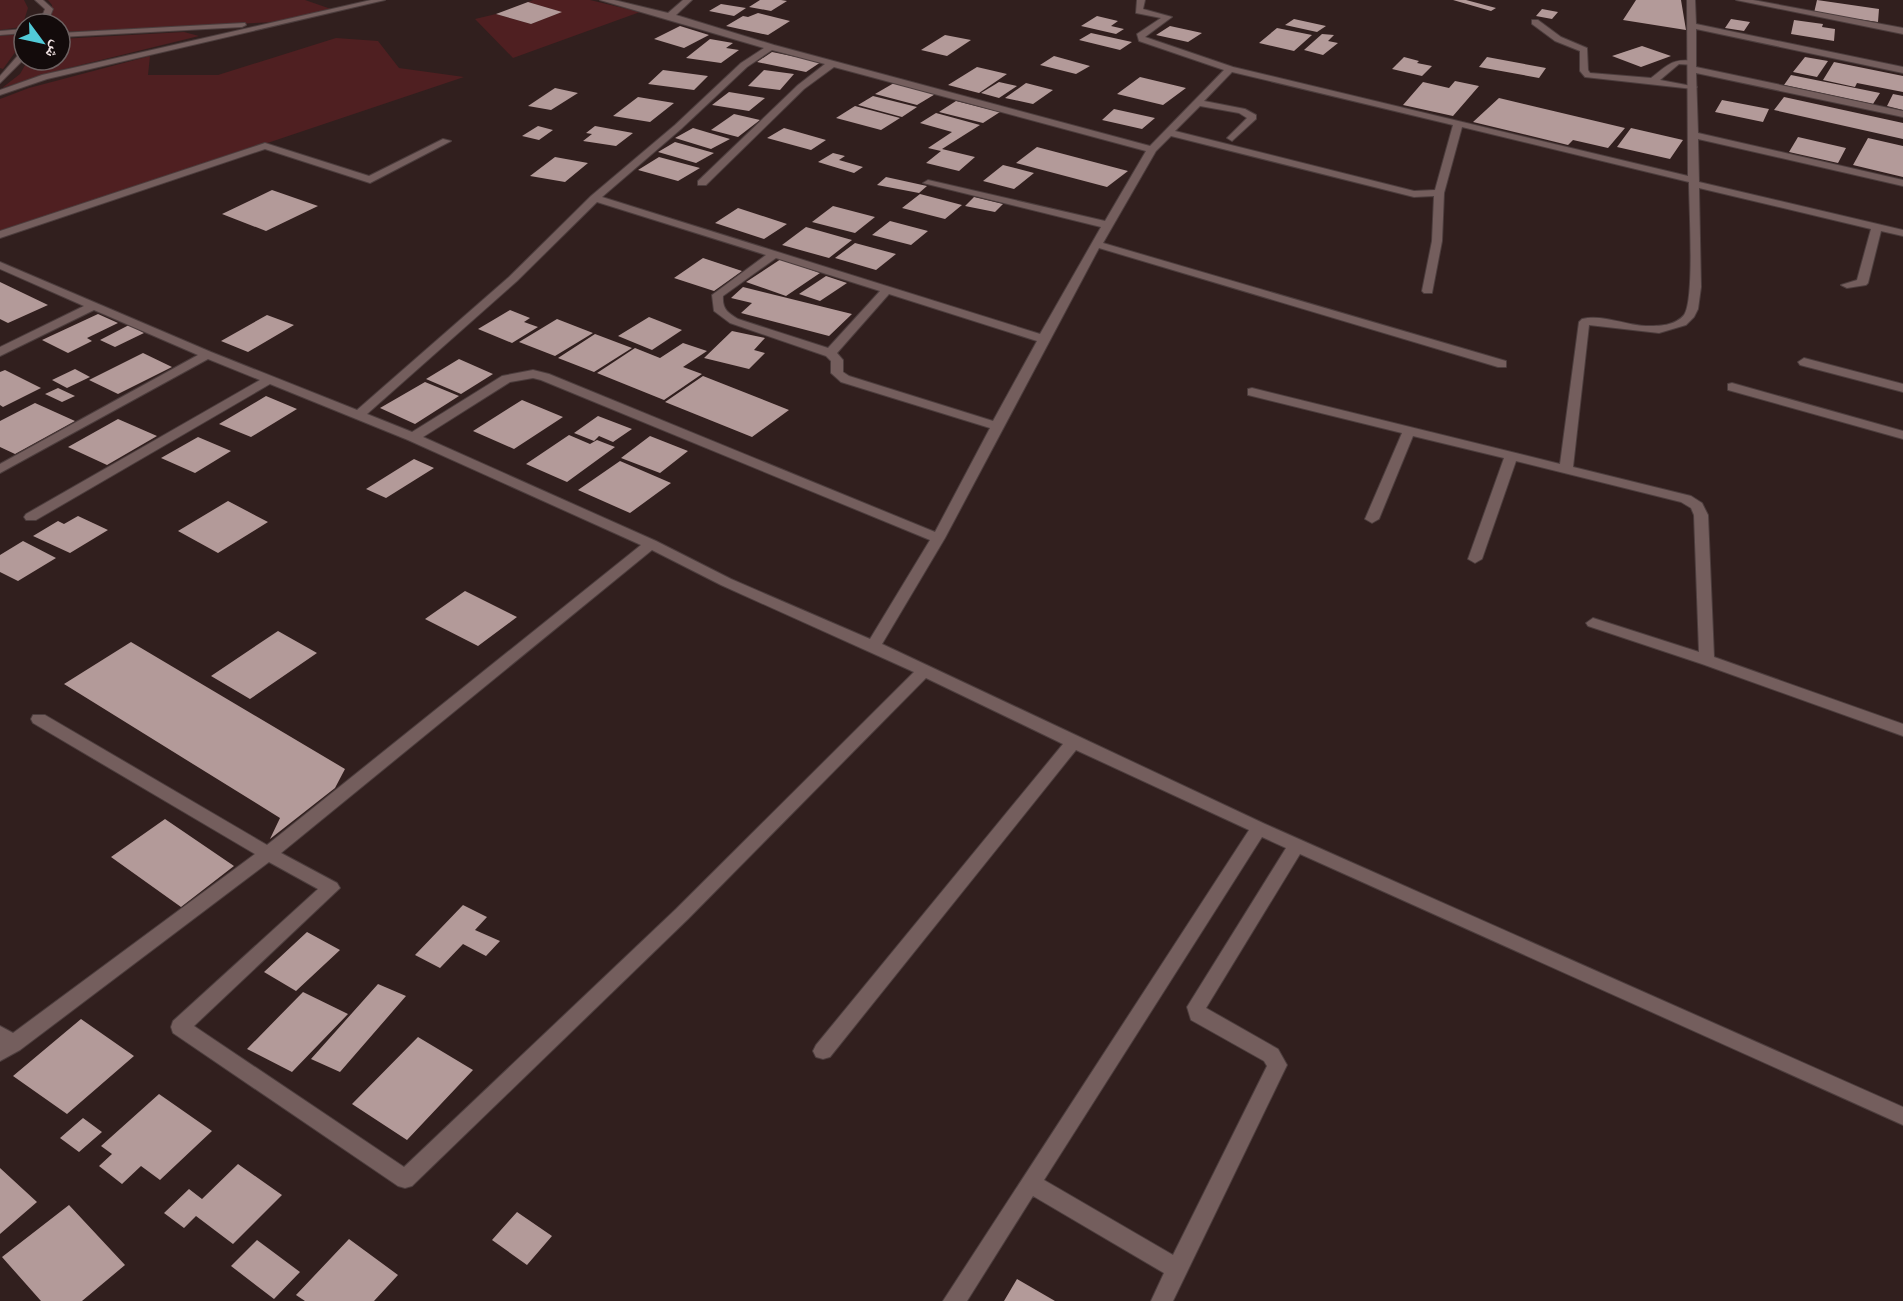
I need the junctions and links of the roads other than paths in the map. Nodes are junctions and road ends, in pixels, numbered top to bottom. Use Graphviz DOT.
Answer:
graph roads {
  1 [pos="39,0"];
  2 [pos="381,0"];
  3 [pos="604,0"];
  4 [pos="688,0"];
  5 [pos="1141,0"];
  6 [pos="1691,0"];
  7 [pos="1740,0"];
  8 [pos="48,12"];
  9 [pos="670,16"];
  10 [pos="1535,22"];
  11 [pos="280,23"];
  12 [pos="1692,26"];
  13 [pos="1903,31"];
  14 [pos="72,34"];
  15 [pos="771,47"];
  16 [pos="833,63"];
  17 [pos="1692,66"];
  18 [pos="12,68"];
  19 [pos="1230,69"];
  20 [pos="1903,70"];
  21 [pos="1,80"];
  22 [pos="1653,81"];
  23 [pos="1693,87"];
  24 [pos="0,93"];
  25 [pos="1200,103"];
  26 [pos="1903,114"];
  27 [pos="1458,124"];
  28 [pos="1170,133"];
  29 [pos="1694,135"];
  30 [pos="1232,138"];
  31 [pos="447,141"];
  32 [pos="1152,150"];
  33 [pos="1695,182"];
  34 [pos="702,183"];
  35 [pos="928,183"];
  36 [pos="1903,183"];
  37 [pos="1439,193"];
  38 [pos="595,198"];
  39 [pos="1108,225"];
  40 [pos="1876,226"];
  41 [pos="1903,233"];
  42 [pos="0,235"];
  43 [pos="1096,244"];
  44 [pos="775,254"];
  45 [pos="0,265"];
  46 [pos="1847,285"];
  47 [pos="887,290"];
  48 [pos="1428,291"];
  49 [pos="93,306"];
  50 [pos="1043,339"];
  51 [pos="0,352"];
  52 [pos="830,353"];
  53 [pos="207,355"];
  54 [pos="1804,362"];
  55 [pos="1502,364"];
  56 [pos="269,380"];
  57 [pos="1732,387"];
  58 [pos="1903,388"];
  59 [pos="1252,392"];
  60 [pos="358,415"];
  61 [pos="998,427"];
  62 [pos="1410,430"];
  63 [pos="1903,435"];
  64 [pos="413,437"];
  65 [pos="1512,455"];
  66 [pos="1566,468"];
  67 [pos="0,469"];
  68 [pos="31,517"];
  69 [pos="1372,519"];
  70 [pos="938,538"];
  71 [pos="651,544"];
  72 [pos="1475,559"];
  73 [pos="1593,623"];
  74 [pos="873,646"];
  75 [pos="1707,660"];
  76 [pos="924,670"];
  77 [pos="39,719"];
  78 [pos="1903,730"];
  79 [pos="1072,742"];
  80 [pos="1259,828"];
  81 [pos="1297,845"];
  82 [pos="268,854"];
  83 [pos="4,1044"];
  84 [pos="823,1051"];
  85 [pos="1903,1116"];
  86 [pos="1030,1183"];
  87 [pos="1176,1268"];
  88 [pos="954,1301"];
  89 [pos="1162,1301"];
  1 -- 8 [label="lane"];
  2 -- 11 [label="lane"];
  3 -- 9 [label="street"];
  4 -- 9 [label="street"];
  5 -- 19 [label="street"];
  6 -- 12 [label="street"];
  7 -- 13 [label="street"];
  9 -- 15 [label="street"];
  10 -- 22 [label="lane"];
  11 -- 14 [label="lane"];
  11 -- 24 [label="lane"];
  12 -- 17 [label="street"];
  12 -- 20 [label="street"];
  15 -- 16 [label="street"];
  15 -- 38 [label="street"];
  16 -- 32 [label="street"];
  16 -- 34 [label="street"];
  17 -- 22 [label="lane"];
  17 -- 23 [label="street"];
  17 -- 26 [label="street"];
  18 -- 21 [label="lane"];
  19 -- 25 [label="street"];
  19 -- 27 [label="street"];
  22 -- 23 [label="lane"];
  23 -- 29 [label="street"];
  25 -- 28 [label="street"];
  25 -- 30 [label="street"];
  27 -- 33 [label="street"];
  27 -- 37 [label="street"];
  28 -- 32 [label="street"];
  28 -- 37 [label="street"];
  29 -- 33 [label="street"];
  29 -- 36 [label="street"];
  31 -- 42 [label="street"];
  32 -- 39 [label="street"];
  33 -- 40 [label="street"];
  33 -- 66 [label="street"];
  35 -- 39 [label="street"];
  37 -- 48 [label="street"];
  38 -- 44 [label="street"];
  38 -- 60 [label="street"];
  39 -- 43 [label="street"];
  40 -- 41 [label="street"];
  40 -- 46 [label="street"];
  43 -- 50 [label="street"];
  43 -- 55 [label="street"];
  44 -- 47 [label="street"];
  44 -- 52 [label="street"];
  45 -- 49 [label="street"];
  47 -- 50 [label="street"];
  47 -- 52 [label="street"];
  49 -- 51 [label="street"];
  49 -- 53 [label="street"];
  50 -- 61 [label="street"];
  52 -- 61 [label="street"];
  53 -- 56 [label="street"];
  53 -- 67 [label="street"];
  54 -- 58 [label="street"];
  56 -- 60 [label="street"];
  56 -- 68 [label="street"];
  57 -- 63 [label="street"];
  59 -- 62 [label="street"];
  60 -- 64 [label="street"];
  61 -- 70 [label="street"];
  62 -- 65 [label="street"];
  62 -- 69 [label="street"];
  64 -- 70 [label="street"];
  64 -- 71 [label="street"];
  65 -- 66 [label="street"];
  65 -- 72 [label="street"];
  66 -- 75 [label="street"];
  70 -- 74 [label="street"];
  71 -- 74 [label="street"];
  71 -- 82 [label="street"];
  73 -- 75 [label="street"];
  74 -- 76 [label="street"];
  75 -- 78 [label="street"];
  76 -- 79 [label="street"];
  76 -- 82 [label="street"];
  77 -- 82 [label="street"];
  79 -- 80 [label="street"];
  79 -- 84 [label="street"];
  80 -- 81 [label="street"];
  80 -- 86 [label="street"];
  81 -- 85 [label="street"];
  81 -- 87 [label="street"];
  82 -- 83 [label="street"];
  86 -- 87 [label="street"];
  86 -- 88 [label="street"];
  87 -- 89 [label="street"];
}
